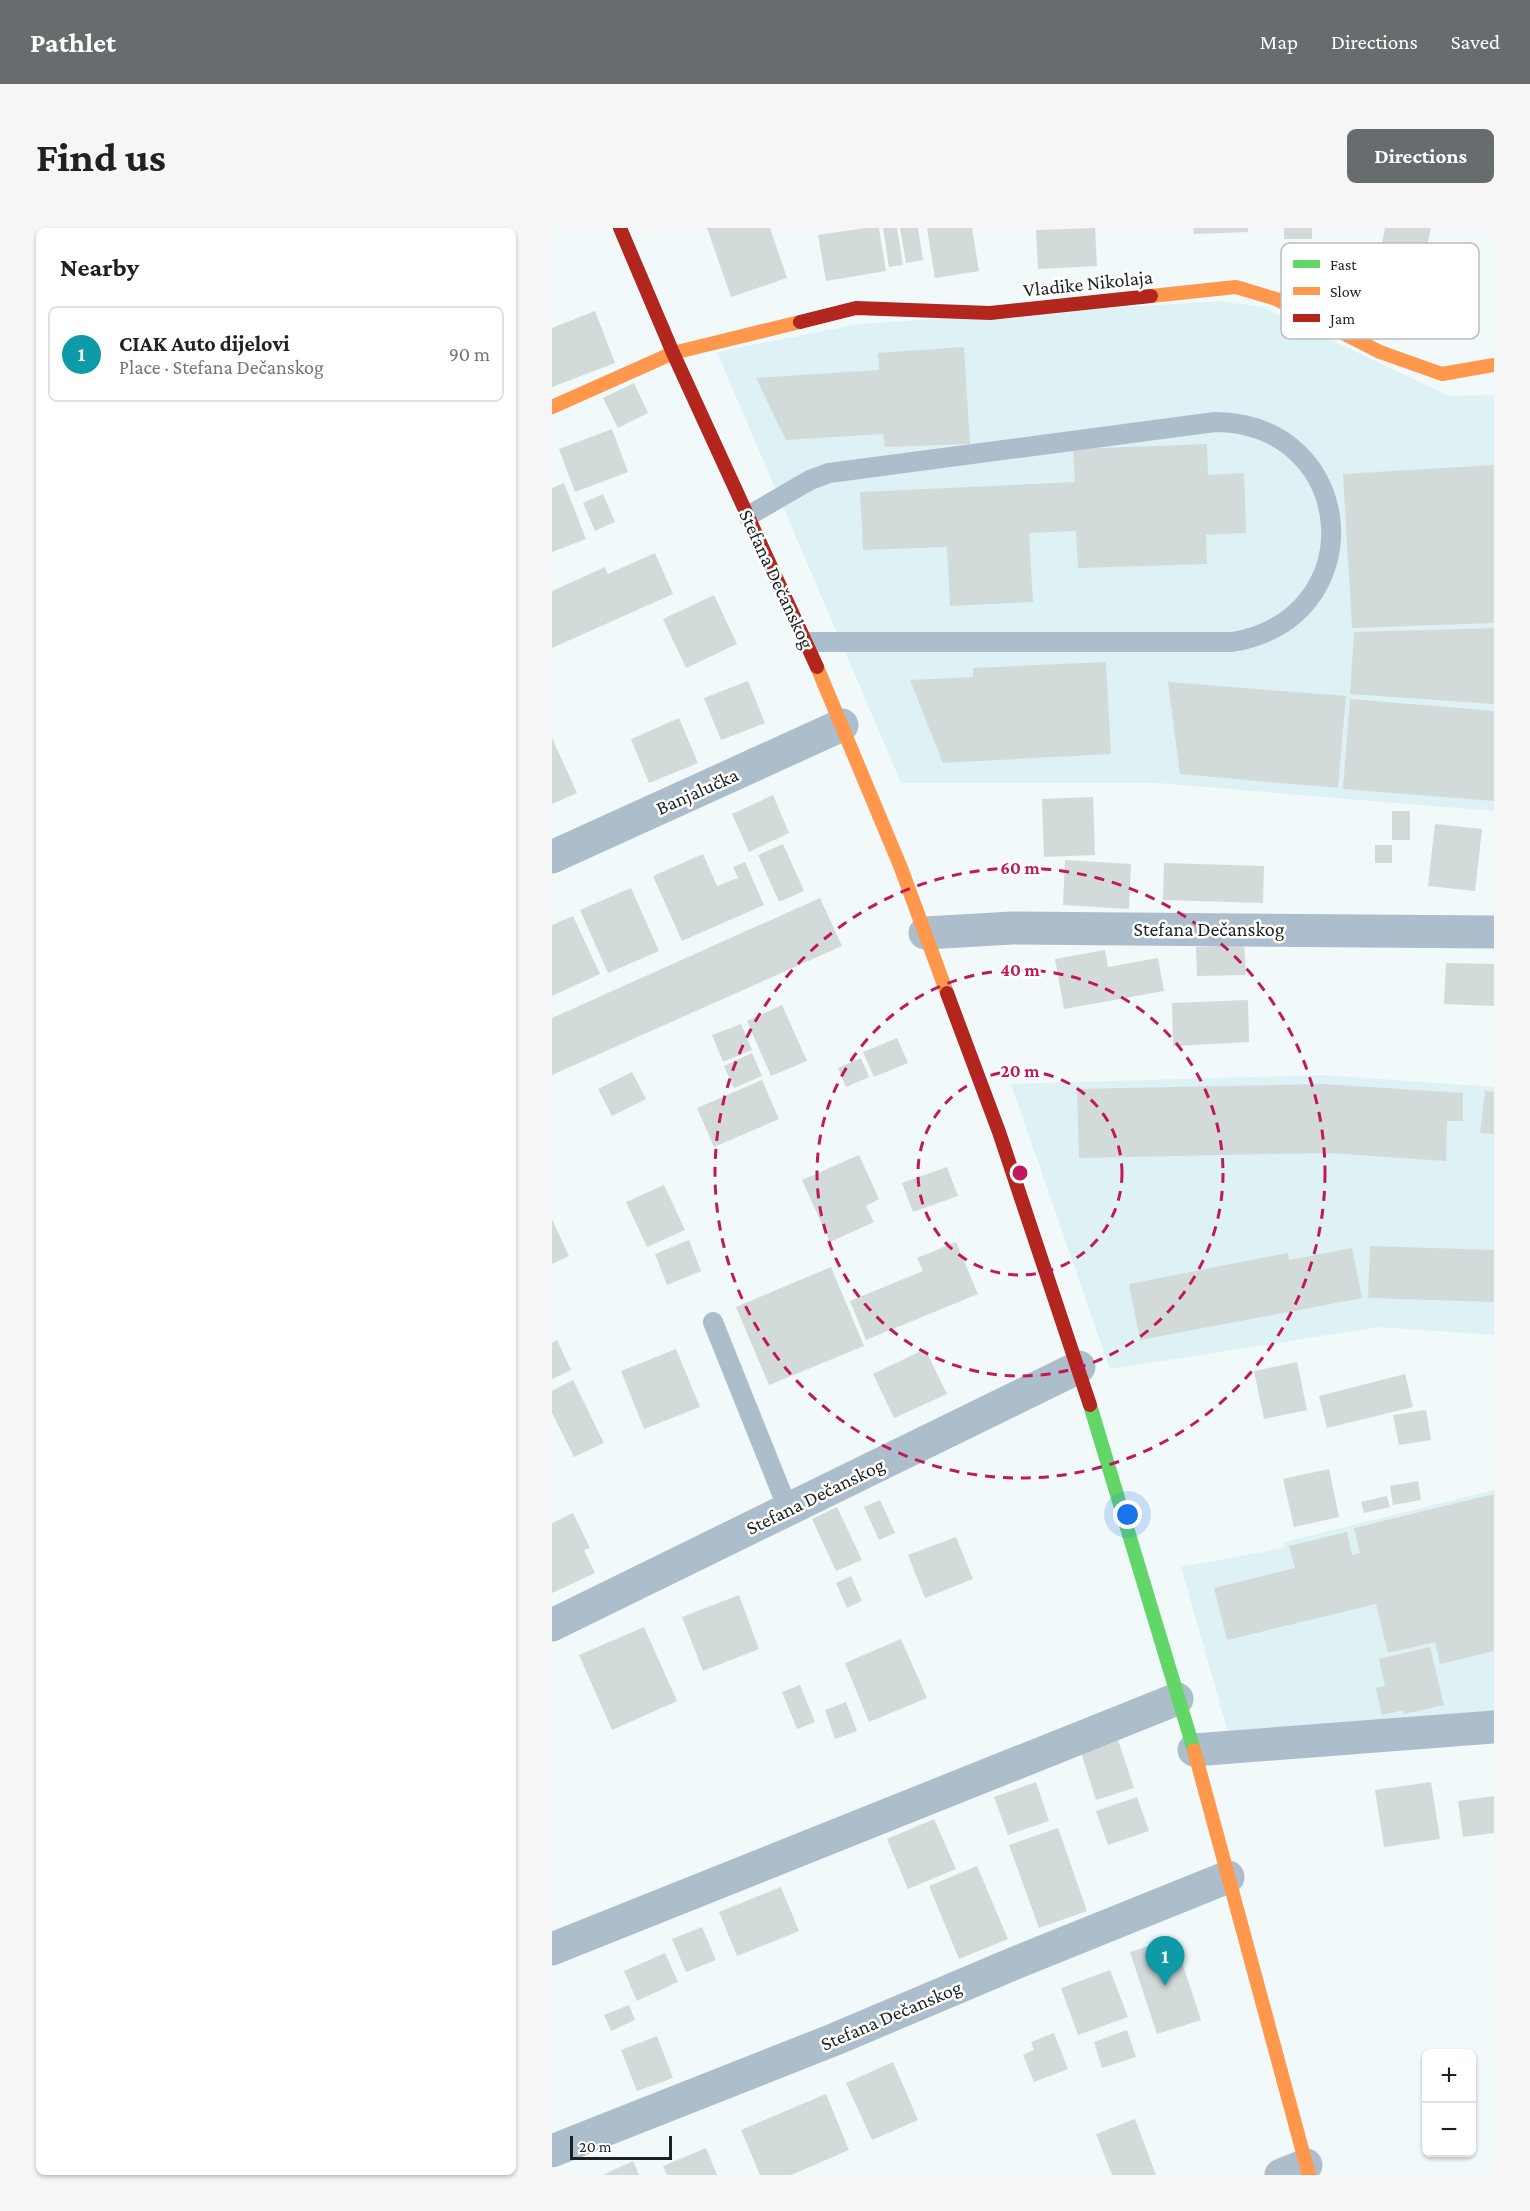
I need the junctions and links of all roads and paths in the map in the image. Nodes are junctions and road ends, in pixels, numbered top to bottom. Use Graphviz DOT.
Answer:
graph roads {
  1 [pos="620,228"];
  2 [pos="1281,302"];
  3 [pos="1354,339"];
  4 [pos="673,353"];
  5 [pos="1494,365"];
  6 [pos="552,407"];
  7 [pos="748,516"];
  8 [pos="806,642"];
  9 [pos="842,725"];
  10 [pos="552,857"];
  11 [pos="1494,932"];
  12 [pos="925,933"];
  13 [pos="712,1322"];
  14 [pos="1079,1367"];
  15 [pos="788,1509"];
  16 [pos="552,1624"];
  17 [pos="1177,1699"];
  18 [pos="1494,1727"];
  19 [pos="1194,1750"];
  20 [pos="1228,1876"];
  21 [pos="552,1950"];
  22 [pos="552,2151"];
  23 [pos="1299,2172"];
  1 -- 4 [label="main road, Stefana Dečanskog"];
  2 -- 4 [label="main road, Vladike Nikolaja"];
  3 -- 5 [label="main road, Vladike Nikolaja"];
  4 -- 6 [label="main road, Vladike Nikolaja"];
  4 -- 7 [label="main road, Stefana Dečanskog"];
  7 -- 8 [label="main road, Stefana Dečanskog"];
  7 -- 8 [label="lane"];
  8 -- 9 [label="main road, Stefana Dečanskog"];
  9 -- 10 [label="street, Banjalučka"];
  9 -- 12 [label="main road, Stefana Dečanskog"];
  11 -- 12 [label="street, Stefana Dečanskog"];
  12 -- 14 [label="main road, Stefana Dečanskog"];
  13 -- 15 [label="lane"];
  14 -- 15 [label="street, Stefana Dečanskog"];
  14 -- 17 [label="main road, Stefana Dečanskog"];
  15 -- 16 [label="street, Stefana Dečanskog"];
  17 -- 19 [label="main road, Stefana Dečanskog"];
  17 -- 21 [label="street"];
  18 -- 19 [label="street"];
  19 -- 20 [label="main road, Stefana Dečanskog"];
  20 -- 22 [label="street, Stefana Dečanskog"];
  20 -- 23 [label="main road, Stefana Dečanskog"];
}
